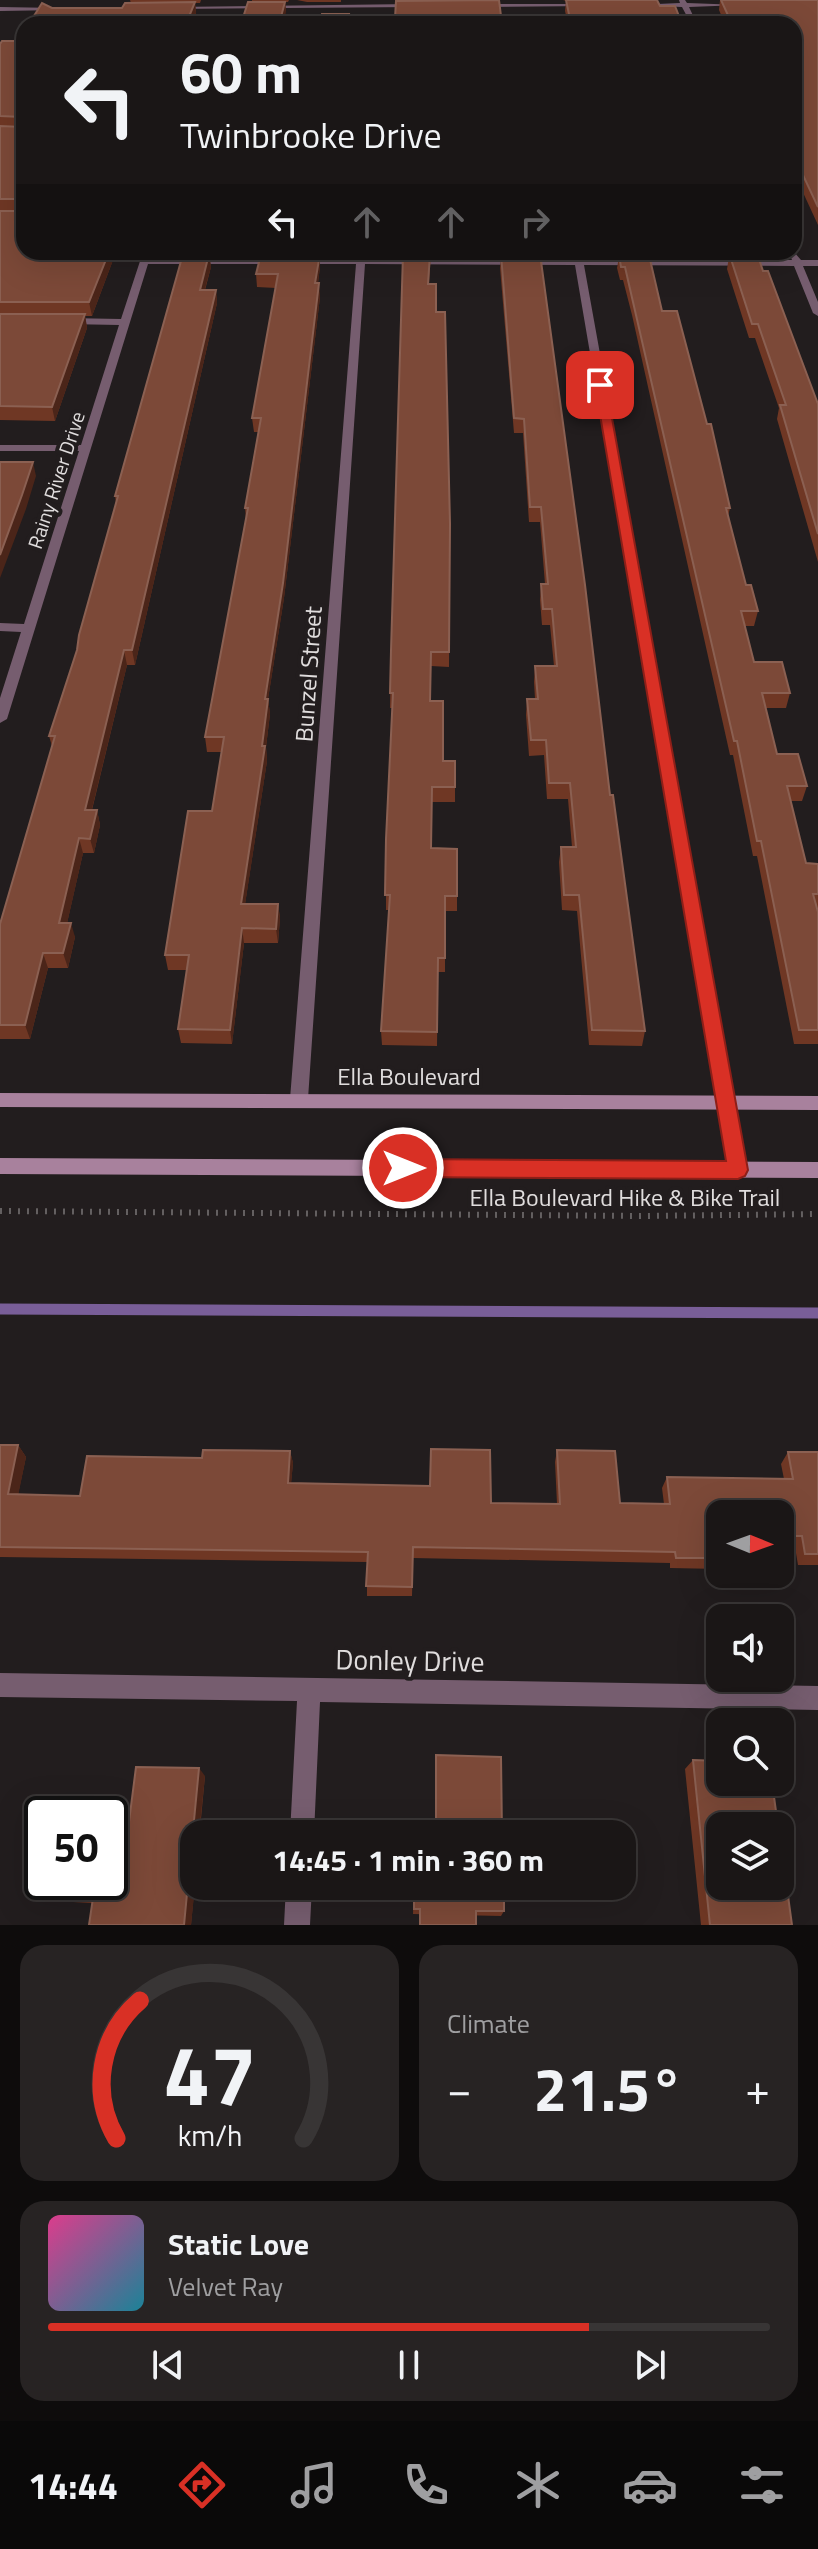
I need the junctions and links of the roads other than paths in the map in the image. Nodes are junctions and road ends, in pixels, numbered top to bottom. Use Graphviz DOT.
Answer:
graph roads {
  1 [pos="219,0"];
  2 [pos="683,2"];
  3 [pos="527,3"];
  4 [pos="744,4"];
  5 [pos="622,5"];
  6 [pos="417,6"];
  7 [pos="480,6"];
  8 [pos="591,6"];
  9 [pos="369,7"];
  10 [pos="0,9"];
  11 [pos="159,9"];
  12 [pos="217,9"];
  13 [pos="71,10"];
  14 [pos="530,15"];
  15 [pos="216,16"];
  16 [pos="145,260"];
  17 [pos="361,260"];
  18 [pos="579,260"];
  19 [pos="688,260"];
  20 [pos="796,260"];
  21 [pos="797,263"];
  22 [pos="818,263"];
  23 [pos="818,313"];
  24 [pos="47,321"];
  25 [pos="124,322"];
  26 [pos="0,448"];
  27 [pos="86,448"];
  28 [pos="0,627"];
  29 [pos="28,628"];
  30 [pos="0,719"];
  31 [pos="299,1099"];
  32 [pos="0,1100"];
  33 [pos="727,1103"];
  34 [pos="818,1103"];
  35 [pos="0,1166"];
  36 [pos="738,1170"];
  37 [pos="818,1170"];
  38 [pos="0,1685"];
  39 [pos="309,1688"];
  40 [pos="818,1698"];
  41 [pos="303,1820"];
  42 [pos="298,1900"];
  43 [pos="297,1925"];
  1 -- 12 [label="street"];
  2 -- 4 [label="street"];
  2 -- 5 [label="street"];
  3 -- 7 [label="street"];
  3 -- 8 [label="street"];
  3 -- 14 [label="street"];
  6 -- 9 [label="street"];
  9 -- 12 [label="street"];
  10 -- 13 [label="street"];
  11 -- 12 [label="street"];
  12 -- 15 [label="street"];
  16 -- 25 [label="street, Rainy River Drive"];
  17 -- 31 [label="street, Bunzel Street"];
  18 -- 33 [label="street"];
  19 -- 21 [label="street"];
  20 -- 21 [label="street"];
  21 -- 22 [label="street"];
  21 -- 23 [label="street"];
  24 -- 25 [label="street"];
  25 -- 27 [label="street, Rainy River Drive"];
  26 -- 27 [label="street"];
  27 -- 29 [label="street, Rainy River Drive"];
  28 -- 29 [label="street"];
  29 -- 30 [label="street, Rainy River Drive"];
  31 -- 32 [label="main road, Ella Boulevard"];
  31 -- 33 [label="main road, Ella Boulevard"];
  33 -- 34 [label="main road, Ella Boulevard"];
  33 -- 36 [label="street"];
  35 -- 36 [label="main road"];
  36 -- 37 [label="main road"];
  38 -- 39 [label="street, Donley Drive"];
  39 -- 40 [label="street, Donley Drive"];
  39 -- 41 [label="street"];
  42 -- 43 [label="street"];
}
